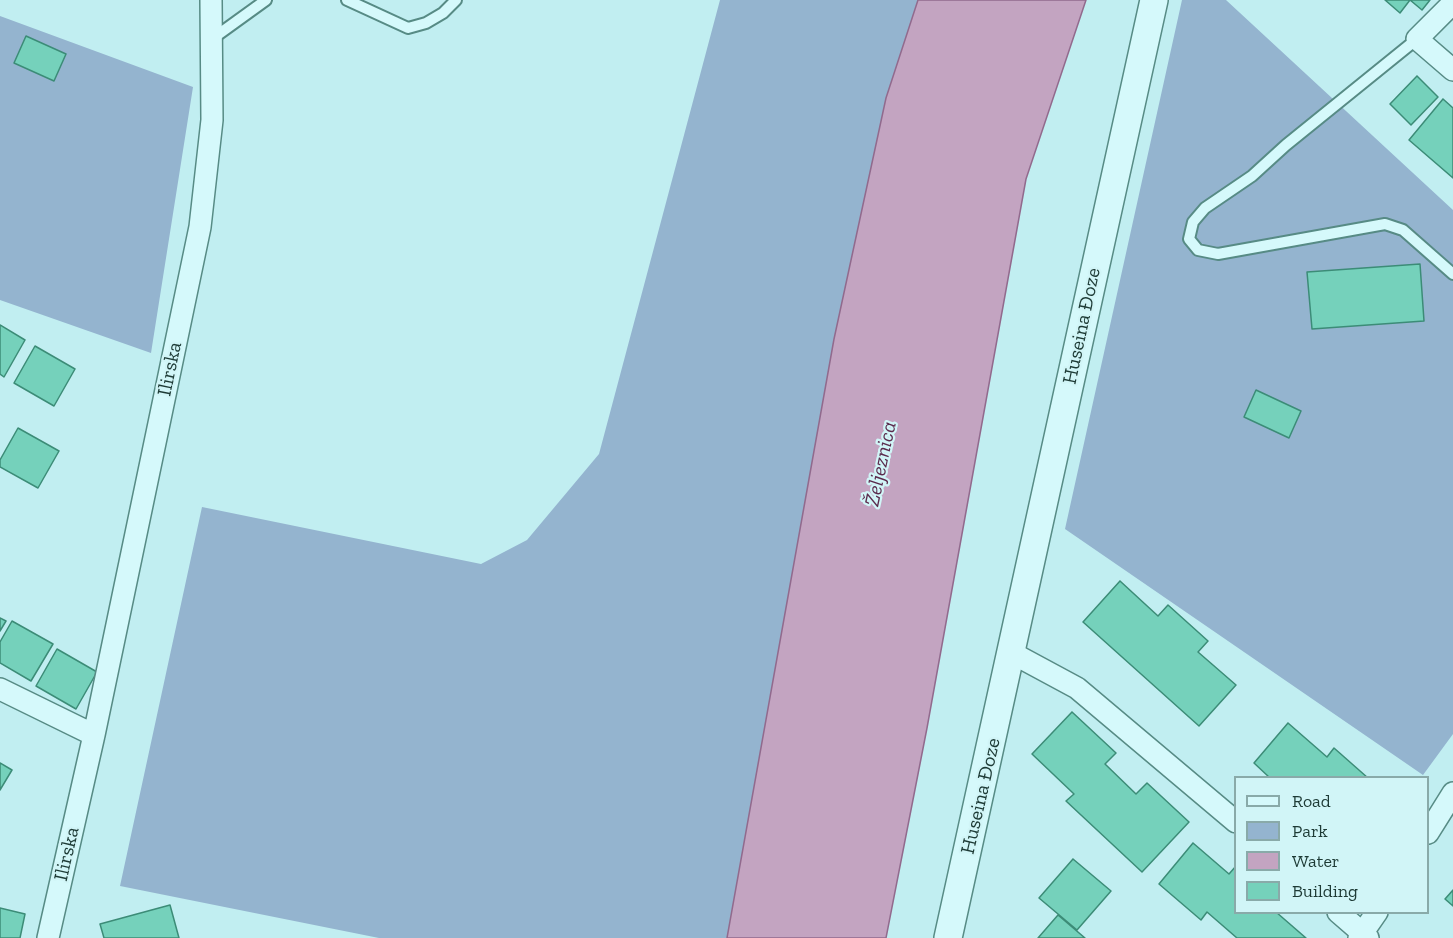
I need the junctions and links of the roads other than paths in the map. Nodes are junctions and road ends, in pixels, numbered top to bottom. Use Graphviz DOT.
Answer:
graph roads {
  1 [pos="211,0"];
  2 [pos="266,0"];
  3 [pos="347,0"];
  4 [pos="456,0"];
  5 [pos="1154,0"];
  6 [pos="1453,3"];
  7 [pos="212,39"];
  8 [pos="1417,39"];
  9 [pos="1453,70"];
  10 [pos="1453,274"];
  11 [pos="1012,653"];
  12 [pos="0,689"];
  13 [pos="94,735"];
  14 [pos="1453,793"];
  15 [pos="1234,820"];
  16 [pos="1429,831"];
  17 [pos="1340,914"];
  18 [pos="1376,914"];
  19 [pos="1363,936"];
  20 [pos="48,938"];
  21 [pos="948,938"];
  1 -- 7 [label="street, Ilirska"];
  2 -- 7 [label="lane"];
  3 -- 4 [label="lane"];
  5 -- 11 [label="street, Huseina Đoze"];
  6 -- 8 [label="street"];
  7 -- 13 [label="street, Ilirska"];
  8 -- 9 [label="street"];
  8 -- 10 [label="lane"];
  11 -- 15 [label="street"];
  11 -- 21 [label="street, Huseina Đoze"];
  12 -- 13 [label="street"];
  13 -- 20 [label="street, Ilirska"];
  14 -- 16 [label="street"];
  17 -- 19 [label="street"];
  18 -- 19 [label="street"];
}
